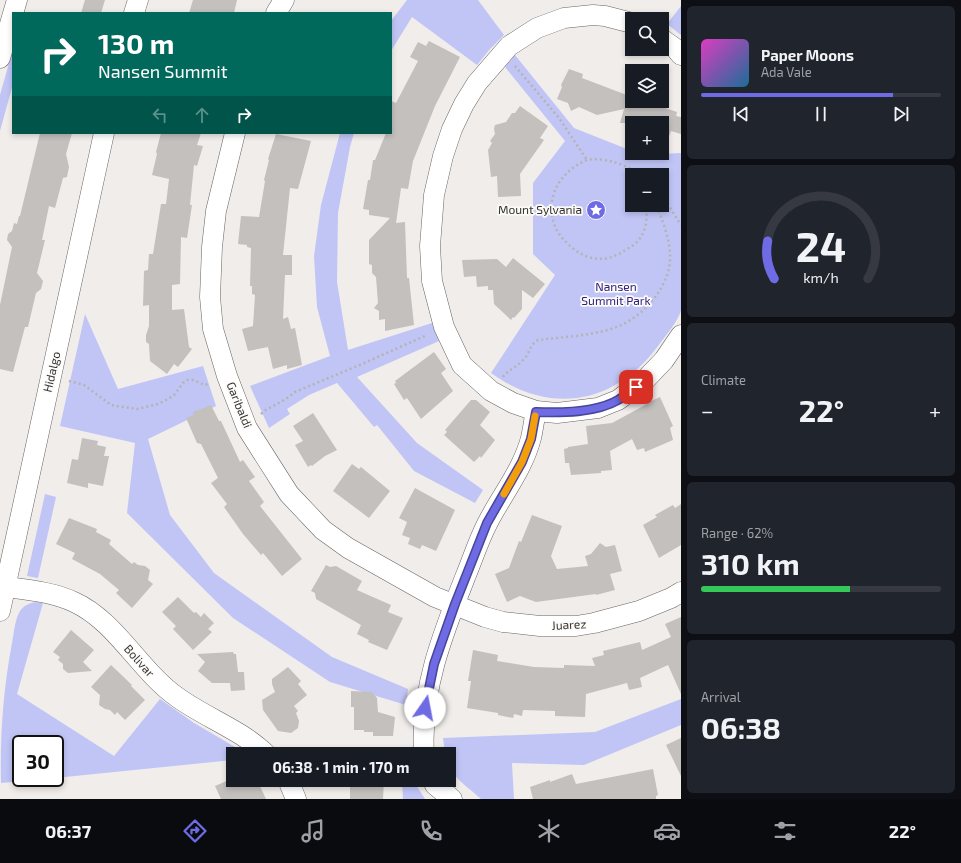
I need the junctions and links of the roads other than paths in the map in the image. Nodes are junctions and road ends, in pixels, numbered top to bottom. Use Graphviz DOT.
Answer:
graph roads {
  1 [pos="16,0"];
  2 [pos="138,0"];
  3 [pos="284,0"];
  4 [pos="13,12"];
  5 [pos="134,12"];
  6 [pos="277,12"];
  7 [pos="12,14"];
  8 [pos="625,21"];
  9 [pos="669,44"];
  10 [pos="681,55"];
  11 [pos="0,58"];
  12 [pos="104,134"];
  13 [pos="236,134"];
  14 [pos="681,335"];
  15 [pos="536,412"];
  16 [pos="6,587"];
  17 [pos="681,592"];
  18 [pos="455,604"];
  19 [pos="0,611"];
  20 [pos="258,747"];
  21 [pos="424,747"];
  22 [pos="291,787"];
  23 [pos="437,787"];
  24 [pos="296,799"];
  25 [pos="452,799"];
  1 -- 4 [label="street"];
  2 -- 5 [label="street"];
  3 -- 6 [label="street"];
  7 -- 11 [label="street"];
  8 -- 15 [label="street"];
  9 -- 10 [label="street"];
  12 -- 16 [label="street, Hidalgo"];
  13 -- 18 [label="street, Garibaldi"];
  14 -- 15 [label="street"];
  15 -- 18 [label="street"];
  16 -- 19 [label="street, Hidalgo"];
  16 -- 20 [label="street, Bolivar"];
  17 -- 18 [label="street, Juarez"];
  18 -- 21 [label="street"];
  22 -- 24 [label="street"];
  23 -- 25 [label="street"];
}
